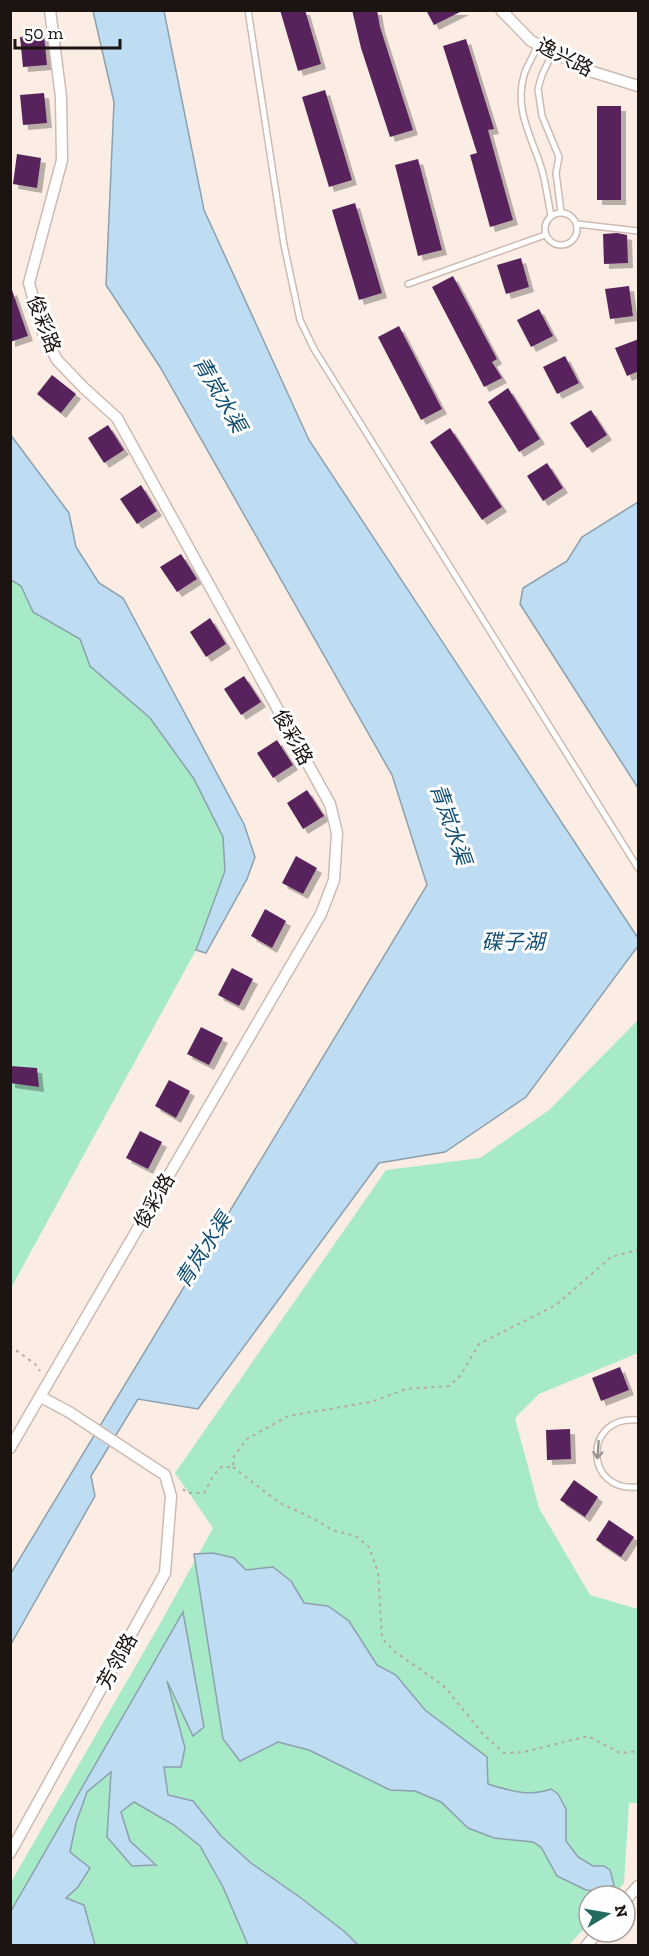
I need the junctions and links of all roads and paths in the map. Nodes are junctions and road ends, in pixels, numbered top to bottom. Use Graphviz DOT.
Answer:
graph roads {
  1 [pos="50,10"];
  2 [pos="248,10"];
  3 [pos="501,10"];
  4 [pos="538,45"];
  5 [pos="554,52"];
  6 [pos="639,86"];
  7 [pos="561,212"];
  8 [pos="551,216"];
  9 [pos="577,224"];
  10 [pos="639,231"];
  11 [pos="545,235"];
  12 [pos="408,284"];
  13 [pos="639,868"];
  14 [pos="639,1250"];
  15 [pos="10,1346"];
  16 [pos="48,1383"];
  17 [pos="40,1397"];
  18 [pos="639,1420"];
  19 [pos="10,1449"];
  20 [pos="233,1467"];
  21 [pos="165,1475"];
  22 [pos="639,1487"];
  23 [pos="639,1752"];
  24 [pos="10,1853"];
  1 -- 16 [label="street, 俊彩路"];
  2 -- 13 [label="lane"];
  3 -- 4 [label="street, 逸兴路"];
  4 -- 5 [label="street, 逸兴路"];
  4 -- 8 [label="lane"];
  5 -- 6 [label="street, 逸兴路"];
  5 -- 7 [label="lane"];
  7 -- 8 [label="lane"];
  7 -- 9 [label="lane"];
  8 -- 11 [label="lane"];
  9 -- 10 [label="lane"];
  9 -- 11 [label="lane"];
  11 -- 12 [label="lane"];
  14 -- 20 [label="path"];
  15 -- 16 [label="path"];
  16 -- 17 [label="street, 俊彩路"];
  17 -- 19 [label="street, 俊彩路"];
  17 -- 21 [label="street"];
  18 -- 22 [label="lane, one-way"];
  20 -- 21 [label="path"];
  20 -- 23 [label="path"];
  21 -- 24 [label="street, 芳邻路"];
}
